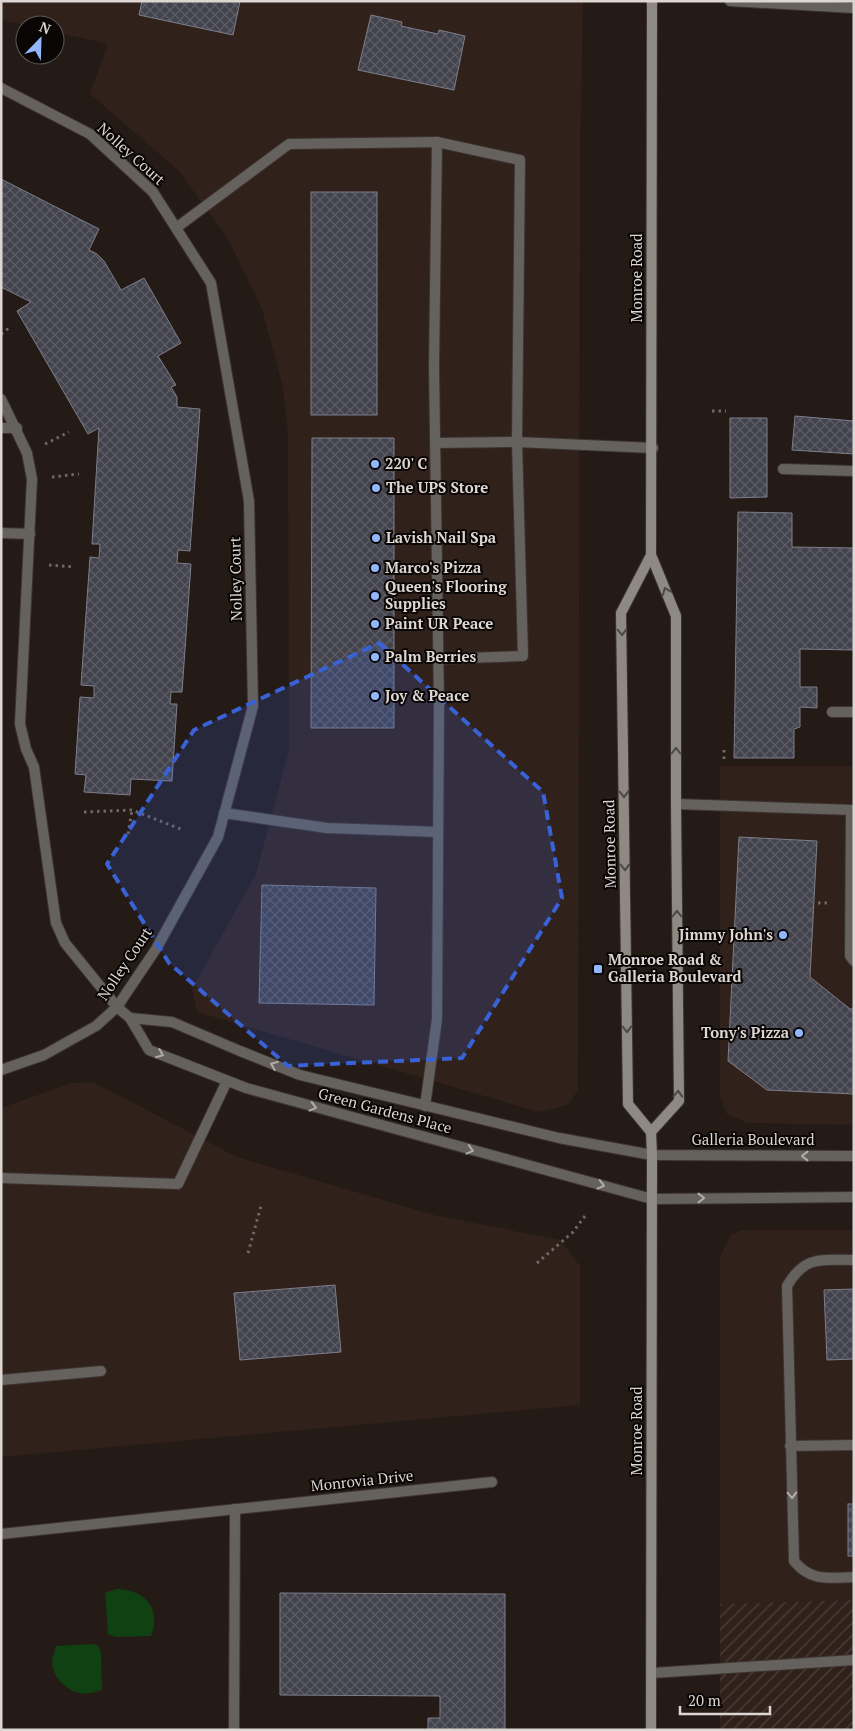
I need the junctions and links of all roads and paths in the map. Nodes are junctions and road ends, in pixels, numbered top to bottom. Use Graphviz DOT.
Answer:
graph roads {
  1 [pos="652,1"];
  2 [pos="730,1"];
  3 [pos="854,8"];
  4 [pos="1,88"];
  5 [pos="437,142"];
  6 [pos="176,228"];
  7 [pos="9,328"];
  8 [pos="1,334"];
  9 [pos="1,399"];
  10 [pos="726,411"];
  11 [pos="712,412"];
  12 [pos="1,428"];
  13 [pos="16,428"];
  14 [pos="69,432"];
  15 [pos="517,442"];
  16 [pos="435,443"];
  17 [pos="653,448"];
  18 [pos="27,453"];
  19 [pos="783,469"];
  20 [pos="854,471"];
  21 [pos="79,474"];
  22 [pos="32,479"];
  23 [pos="1,533"];
  24 [pos="30,534"];
  25 [pos="651,555"];
  26 [pos="438,659"];
  27 [pos="832,712"];
  28 [pos="854,712"];
  29 [pos="724,750"];
  30 [pos="724,759"];
  31 [pos="676,804"];
  32 [pos="132,810"];
  33 [pos="852,810"];
  34 [pos="84,812"];
  35 [pos="224,813"];
  36 [pos="183,830"];
  37 [pos="438,832"];
  38 [pos="128,834"];
  39 [pos="854,961"];
  40 [pos="117,1007"];
  41 [pos="130,1018"];
  42 [pos="1,1070"];
  43 [pos="227,1081"];
  44 [pos="425,1106"];
  45 [pos="652,1132"];
  46 [pos="652,1155"];
  47 [pos="854,1156"];
  48 [pos="1,1178"];
  49 [pos="854,1197"];
  50 [pos="652,1199"];
  51 [pos="261,1206"];
  52 [pos="585,1216"];
  53 [pos="248,1253"];
  54 [pos="854,1260"];
  55 [pos="536,1263"];
  56 [pos="101,1372"];
  57 [pos="1,1380"];
  58 [pos="854,1445"];
  59 [pos="790,1446"];
  60 [pos="492,1482"];
  61 [pos="235,1509"];
  62 [pos="1,1534"];
  63 [pos="854,1577"];
  64 [pos="854,1660"];
  65 [pos="652,1673"];
  66 [pos="234,1730"];
  67 [pos="651,1730"];
  1 -- 17 [label="main road, Monroe Road"];
  2 -- 3 [label="street"];
  4 -- 6 [label="street, Nolley Court"];
  5 -- 6 [label="street"];
  5 -- 15 [label="street"];
  5 -- 16 [label="street"];
  6 -- 35 [label="street, Nolley Court"];
  7 -- 8 [label="path"];
  9 -- 13 [label="street, Green Gardens Place"];
  10 -- 11 [label="path"];
  12 -- 13 [label="street"];
  13 -- 18 [label="street, Green Gardens Place"];
  14 -- 18 [label="path"];
  15 -- 16 [label="street"];
  15 -- 17 [label="street"];
  15 -- 26 [label="street"];
  16 -- 26 [label="street"];
  17 -- 25 [label="main road, Monroe Road"];
  18 -- 22 [label="street, Green Gardens Place"];
  19 -- 20 [label="street"];
  21 -- 22 [label="path"];
  22 -- 24 [label="street, Green Gardens Place"];
  23 -- 24 [label="street"];
  24 -- 40 [label="street, Green Gardens Place"];
  31 -- 25 [label="main road, Monroe Road, one-way"];
  25 -- 45 [label="main road, Monroe Road, one-way"];
  26 -- 37 [label="street"];
  27 -- 28 [label="street"];
  29 -- 30 [label="path"];
  31 -- 33 [label="street"];
  45 -- 31 [label="main road, Monroe Road, one-way"];
  32 -- 34 [label="path"];
  32 -- 36 [label="path"];
  32 -- 38 [label="path"];
  33 -- 39 [label="street"];
  35 -- 37 [label="street"];
  35 -- 40 [label="street, Nolley Court"];
  37 -- 44 [label="street"];
  40 -- 41 [label="street, Green Gardens Place"];
  40 -- 42 [label="street, Nolley Court"];
  41 -- 43 [label="street, Green Gardens Place, one-way"];
  44 -- 41 [label="street, Green Gardens Place, one-way"];
  43 -- 48 [label="street"];
  43 -- 50 [label="street, Green Gardens Place, one-way"];
  44 -- 46 [label="street, Green Gardens Place"];
  45 -- 46 [label="main road, Monroe Road"];
  47 -- 46 [label="street, Galleria Boulevard, one-way"];
  46 -- 50 [label="main road, Monroe Road"];
  50 -- 49 [label="street, one-way"];
  50 -- 65 [label="main road, Monroe Road"];
  51 -- 53 [label="path"];
  52 -- 55 [label="path"];
  54 -- 59 [label="street"];
  56 -- 57 [label="street"];
  58 -- 59 [label="street"];
  59 -- 63 [label="street, one-way"];
  60 -- 61 [label="street, Monrovia Drive"];
  61 -- 62 [label="street, Monrovia Drive"];
  61 -- 66 [label="street"];
  64 -- 65 [label="street"];
  65 -- 67 [label="main road, Monroe Road"];
}
